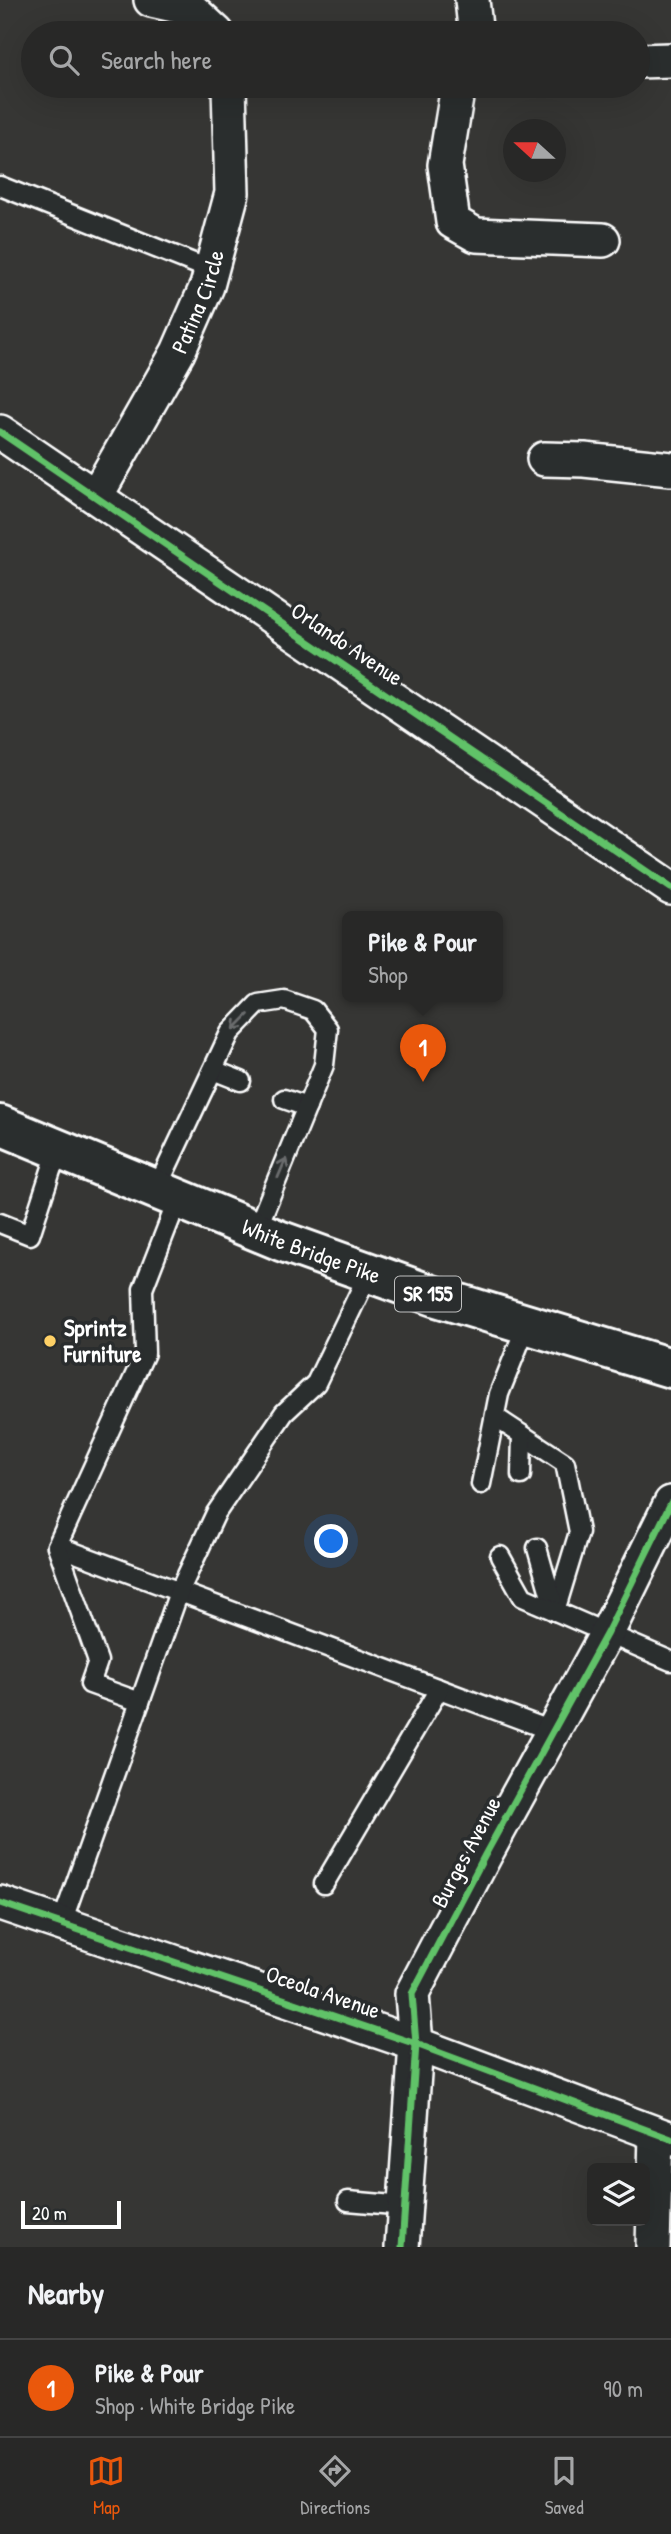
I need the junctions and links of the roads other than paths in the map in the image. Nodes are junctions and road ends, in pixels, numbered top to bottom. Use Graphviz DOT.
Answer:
graph roads {
  1 [pos="151,0"];
  2 [pos="472,0"];
  3 [pos="204,21"];
  4 [pos="474,21"];
  5 [pos="671,60"];
  6 [pos="650,61"];
  7 [pos="229,98"];
  8 [pos="456,98"];
  9 [pos="0,186"];
  10 [pos="603,240"];
  11 [pos="211,270"];
  12 [pos="0,432"];
  13 [pos="544,459"];
  14 [pos="671,469"];
  15 [pos="96,496"];
  16 [pos="671,888"];
  17 [pos="213,1070"];
  18 [pos="241,1081"];
  19 [pos="284,1099"];
  20 [pos="307,1107"];
  21 [pos="0,1125"];
  22 [pos="58,1149"];
  23 [pos="167,1194"];
  24 [pos="0,1223"];
  25 [pos="256,1231"];
  26 [pos="369,1273"];
  27 [pos="527,1324"];
  28 [pos="671,1368"];
  29 [pos="495,1417"];
  30 [pos="522,1435"];
  31 [pos="521,1475"];
  32 [pos="481,1484"];
  33 [pos="671,1503"];
  34 [pos="57,1546"];
  35 [pos="537,1548"];
  36 [pos="500,1556"];
  37 [pos="179,1592"];
  38 [pos="555,1611"];
  39 [pos="607,1633"];
  40 [pos="671,1661"];
  41 [pos="439,1689"];
  42 [pos="140,1702"];
  43 [pos="552,1731"];
  44 [pos="324,1884"];
  45 [pos="0,1903"];
  46 [pos="61,1924"];
  47 [pos="416,2044"];
  48 [pos="664,2137"];
  49 [pos="348,2202"];
  50 [pos="405,2206"];
  51 [pos="402,2247"];
  52 [pos="653,2247"];
  1 -- 3 [label="street"];
  2 -- 4 [label="street"];
  5 -- 6 [label="street"];
  7 -- 11 [label="street, Patina Circle"];
  8 -- 10 [label="street"];
  9 -- 11 [label="lane"];
  11 -- 15 [label="street, Patina Circle"];
  12 -- 15 [label="street, Orlando Avenue"];
  13 -- 14 [label="street"];
  15 -- 16 [label="street, Orlando Avenue"];
  17 -- 18 [label="lane"];
  20 -- 17 [label="lane, one-way"];
  17 -- 23 [label="lane"];
  19 -- 20 [label="lane"];
  25 -- 20 [label="lane, one-way"];
  21 -- 22 [label="main road, White Bridge Pike / SR 155"];
  22 -- 23 [label="main road, White Bridge Pike / SR 155"];
  22 -- 24 [label="lane"];
  23 -- 25 [label="main road, White Bridge Pike / SR 155"];
  23 -- 34 [label="lane"];
  25 -- 26 [label="main road, White Bridge Pike / SR 155"];
  26 -- 27 [label="main road, White Bridge Pike / SR 155"];
  26 -- 37 [label="lane"];
  27 -- 28 [label="main road, White Bridge Pike / SR 155"];
  27 -- 29 [label="lane"];
  29 -- 30 [label="lane"];
  29 -- 32 [label="lane"];
  30 -- 31 [label="lane"];
  30 -- 38 [label="lane"];
  33 -- 39 [label="street, Burges Avenue"];
  34 -- 37 [label="lane"];
  34 -- 42 [label="lane"];
  35 -- 38 [label="lane"];
  36 -- 38 [label="lane"];
  37 -- 41 [label="lane"];
  37 -- 42 [label="lane"];
  38 -- 39 [label="lane"];
  39 -- 40 [label="lane"];
  39 -- 43 [label="street, Burges Avenue"];
  41 -- 43 [label="lane"];
  41 -- 44 [label="lane"];
  42 -- 46 [label="lane"];
  43 -- 47 [label="street, Burges Avenue"];
  45 -- 46 [label="street, Oceola Avenue"];
  46 -- 47 [label="street, Oceola Avenue"];
  47 -- 48 [label="street, Oceola Avenue"];
  47 -- 50 [label="street, Burges Avenue"];
  48 -- 52 [label="street"];
  49 -- 50 [label="lane"];
  50 -- 51 [label="street, Burges Avenue"];
}
